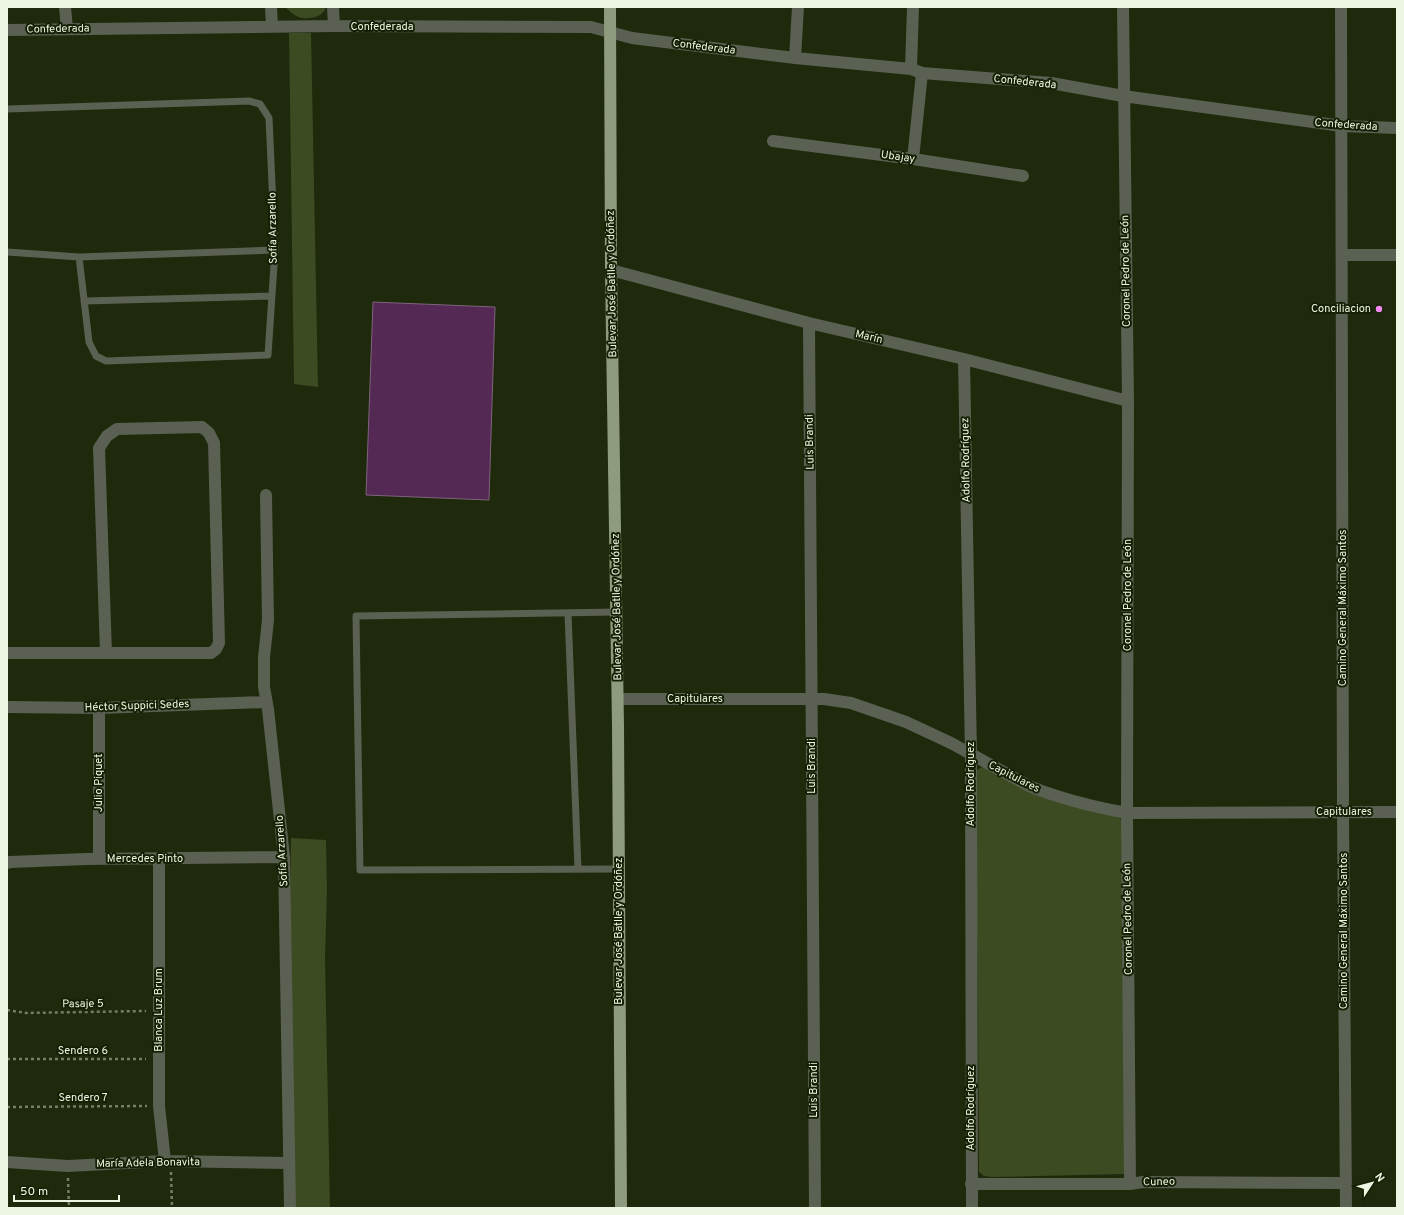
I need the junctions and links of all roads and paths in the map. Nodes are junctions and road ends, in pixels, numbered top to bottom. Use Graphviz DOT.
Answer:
graph roads {
  1 [pos="65,7"];
  2 [pos="271,7"];
  3 [pos="334,7"];
  4 [pos="610,7"];
  5 [pos="798,7"];
  6 [pos="913,7"];
  7 [pos="1123,7"];
  8 [pos="1341,7"];
  9 [pos="334,26"];
  10 [pos="272,27"];
  11 [pos="66,29"];
  12 [pos="7,30"];
  13 [pos="610,33"];
  14 [pos="795,58"];
  15 [pos="917,71"];
  16 [pos="1123,96"];
  17 [pos="7,109"];
  18 [pos="1342,126"];
  19 [pos="1397,128"];
  20 [pos="773,141"];
  21 [pos="913,159"];
  22 [pos="1023,176"];
  23 [pos="275,250"];
  24 [pos="7,252"];
  25 [pos="1343,255"];
  26 [pos="1397,255"];
  27 [pos="78,257"];
  28 [pos="611,270"];
  29 [pos="272,296"];
  30 [pos="84,301"];
  31 [pos="809,323"];
  32 [pos="964,359"];
  33 [pos="1128,401"];
  34 [pos="266,495"];
  35 [pos="616,612"];
  36 [pos="568,613"];
  37 [pos="7,653"];
  38 [pos="106,653"];
  39 [pos="812,698"];
  40 [pos="618,699"];
  41 [pos="266,702"];
  42 [pos="7,707"];
  43 [pos="99,708"];
  44 [pos="971,756"];
  45 [pos="1343,812"];
  46 [pos="1397,812"];
  47 [pos="1127,813"];
  48 [pos="284,856"];
  49 [pos="100,859"];
  50 [pos="159,859"];
  51 [pos="7,863"];
  52 [pos="578,869"];
  53 [pos="619,869"];
  54 [pos="7,1010"];
  55 [pos="159,1011"];
  56 [pos="7,1059"];
  57 [pos="159,1059"];
  58 [pos="159,1106"];
  59 [pos="7,1107"];
  60 [pos="165,1161"];
  61 [pos="7,1162"];
  62 [pos="288,1163"];
  63 [pos="68,1166"];
  64 [pos="1346,1183"];
  65 [pos="971,1184"];
  66 [pos="1130,1184"];
  67 [pos="69,1208"];
  68 [pos="172,1208"];
  69 [pos="290,1208"];
  70 [pos="621,1208"];
  71 [pos="815,1208"];
  72 [pos="972,1208"];
  73 [pos="1346,1208"];
  1 -- 11 [label="street"];
  2 -- 10 [label="street"];
  3 -- 9 [label="street"];
  4 -- 13 [label="main road, Bulevar José Batlle y Ordóñez"];
  5 -- 14 [label="street"];
  6 -- 15 [label="street"];
  7 -- 16 [label="street, Coronel Pedro de León"];
  8 -- 18 [label="street, Camino General Máximo Santos"];
  9 -- 10 [label="street, Confederada"];
  9 -- 13 [label="street, Confederada"];
  10 -- 11 [label="street, Confederada"];
  11 -- 12 [label="street, Confederada"];
  13 -- 14 [label="street, Confederada"];
  13 -- 28 [label="main road, Bulevar José Batlle y Ordóñez"];
  14 -- 15 [label="street, Confederada"];
  15 -- 16 [label="street, Confederada"];
  15 -- 21 [label="street"];
  16 -- 18 [label="street, Confederada"];
  16 -- 33 [label="street, Coronel Pedro de León"];
  17 -- 23 [label="lane, Sofía Arzarello"];
  18 -- 19 [label="street, Confederada"];
  18 -- 25 [label="street, Camino General Máximo Santos"];
  20 -- 21 [label="street, Ubajay"];
  21 -- 22 [label="street, Ubajay"];
  23 -- 27 [label="lane"];
  23 -- 29 [label="lane, Sofía Arzarello"];
  24 -- 27 [label="lane"];
  25 -- 26 [label="street"];
  25 -- 45 [label="street, Camino General Máximo Santos"];
  27 -- 30 [label="lane"];
  28 -- 31 [label="street, Marín"];
  28 -- 35 [label="main road, Bulevar José Batlle y Ordóñez"];
  29 -- 30 [label="lane"];
  29 -- 30 [label="lane, Sofía Arzarello"];
  31 -- 32 [label="street, Marín"];
  31 -- 39 [label="street, Luis Brandi"];
  32 -- 33 [label="street, Marín"];
  32 -- 44 [label="street, Adolfo Rodríguez"];
  33 -- 47 [label="street, Coronel Pedro de León"];
  34 -- 41 [label="street, Sofía Arzarello"];
  35 -- 36 [label="lane"];
  35 -- 40 [label="main road, Bulevar José Batlle y Ordóñez"];
  36 -- 52 [label="lane"];
  36 -- 52 [label="lane"];
  37 -- 38 [label="street"];
  38 -- 38 [label="street"];
  39 -- 40 [label="street, Capitulares"];
  39 -- 44 [label="street, Capitulares"];
  39 -- 71 [label="street, Luis Brandi"];
  40 -- 53 [label="main road, Bulevar José Batlle y Ordóñez"];
  41 -- 43 [label="street, Héctor Suppici Sedes"];
  41 -- 48 [label="street, Sofía Arzarello"];
  42 -- 43 [label="street, Héctor Suppici Sedes"];
  43 -- 49 [label="street, Julio Piquet"];
  44 -- 47 [label="street, Capitulares"];
  44 -- 65 [label="street, Adolfo Rodríguez"];
  45 -- 46 [label="street, Capitulares"];
  45 -- 47 [label="street, Capitulares"];
  45 -- 64 [label="street, Camino General Máximo Santos"];
  47 -- 66 [label="street, Coronel Pedro de León"];
  48 -- 50 [label="street, Mercedes Pinto"];
  48 -- 62 [label="street, Sofía Arzarello"];
  49 -- 50 [label="street, Mercedes Pinto"];
  49 -- 51 [label="street, Mercedes Pinto"];
  50 -- 55 [label="street, Blanca Luz Brum"];
  52 -- 53 [label="lane"];
  53 -- 70 [label="main road, Bulevar José Batlle y Ordóñez"];
  54 -- 55 [label="path, Pasaje 5"];
  55 -- 57 [label="street, Blanca Luz Brum"];
  56 -- 57 [label="path, Sendero 6"];
  57 -- 58 [label="street, Blanca Luz Brum"];
  58 -- 59 [label="path, Sendero 7"];
  58 -- 60 [label="street, Blanca Luz Brum"];
  60 -- 62 [label="street, María Adela Bonavita"];
  60 -- 63 [label="street, María Adela Bonavita"];
  60 -- 68 [label="path"];
  61 -- 63 [label="street, María Adela Bonavita"];
  62 -- 69 [label="street, Sofía Arzarello"];
  63 -- 67 [label="path"];
  64 -- 66 [label="street, Cuneo"];
  64 -- 73 [label="street, Camino General Máximo Santos"];
  65 -- 66 [label="street, Cuneo"];
  65 -- 72 [label="street, Adolfo Rodríguez"];
}
